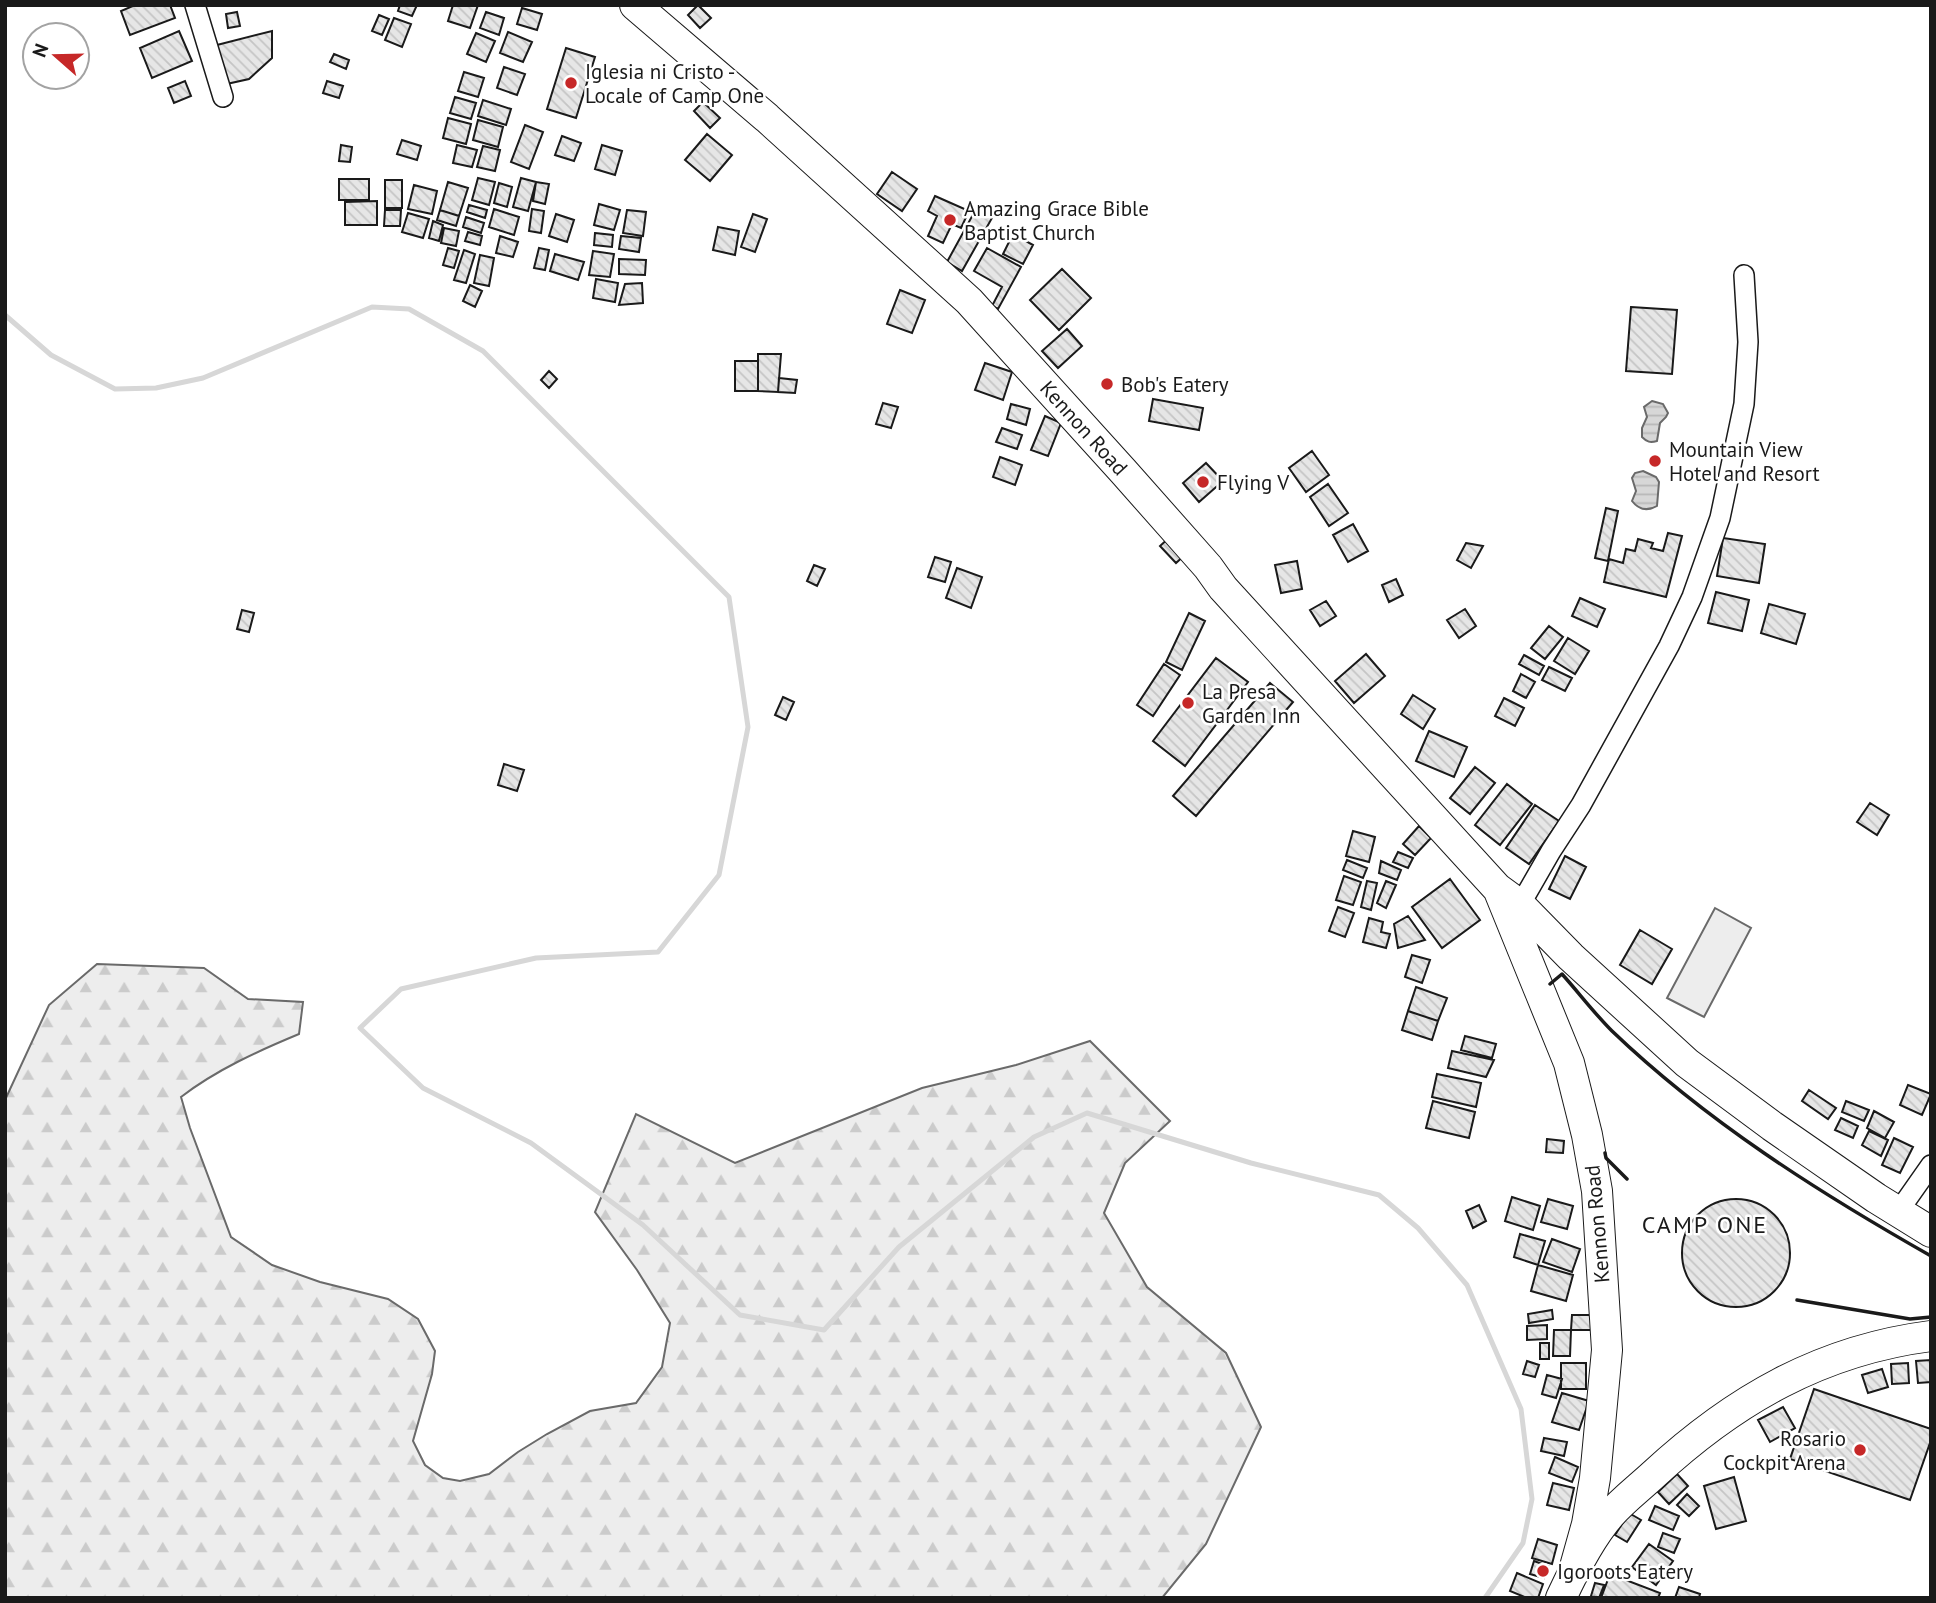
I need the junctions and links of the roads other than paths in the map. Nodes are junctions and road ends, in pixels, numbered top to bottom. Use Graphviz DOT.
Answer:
graph roads {
  1 [pos="195,5"];
  2 [pos="635,5"];
  3 [pos="223,97"];
  4 [pos="1744,275"];
  5 [pos="1508,896"];
  6 [pos="1931,1165"];
  7 [pos="1898,1212"];
  8 [pos="1931,1232"];
  9 [pos="1931,1336"];
  10 [pos="1567,1586"];
  1 -- 3 [label="street"];
  2 -- 5 [label="highway, Kennon Road"];
  4 -- 5 [label="street"];
  5 -- 7 [label="highway, Kennon Road"];
  5 -- 10 [label="highway, Kennon Road"];
  6 -- 7 [label="street"];
  7 -- 8 [label="highway, Kennon Road"];
  9 -- 10 [label="highway"];
}
